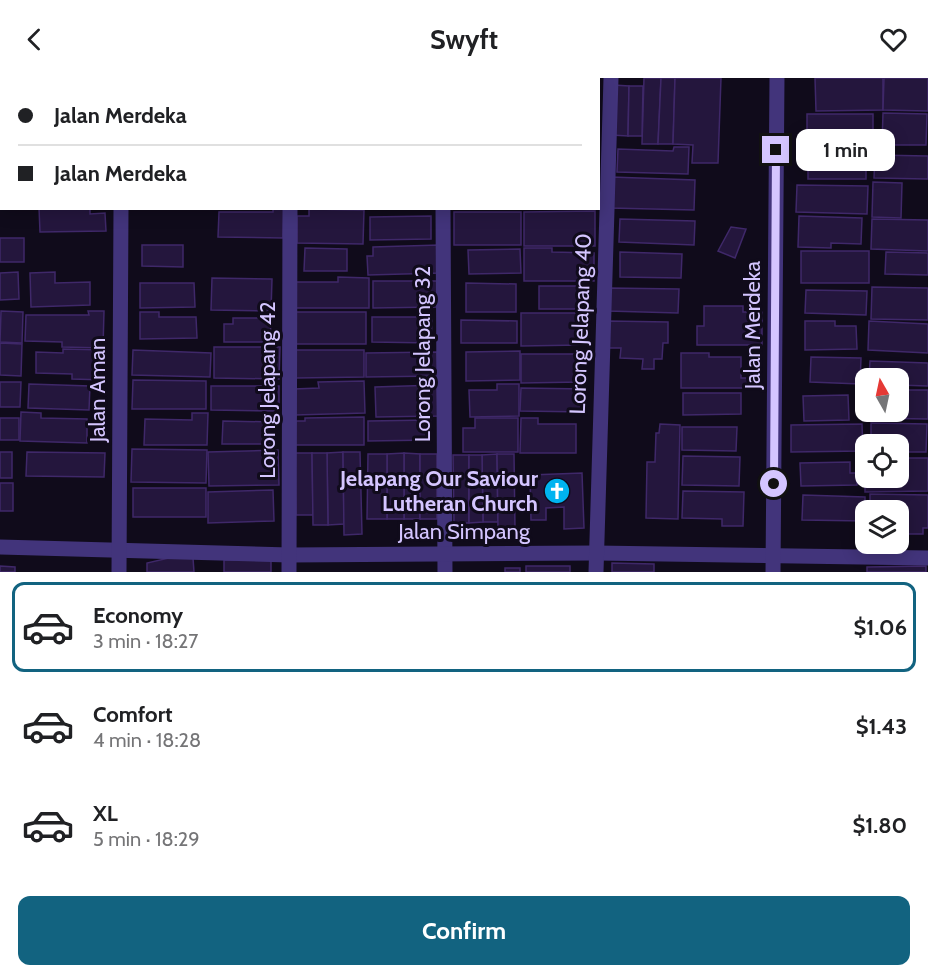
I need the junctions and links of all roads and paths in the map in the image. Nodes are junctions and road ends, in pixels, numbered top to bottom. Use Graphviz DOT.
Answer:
graph roads {
  1 [pos="611,78"];
  2 [pos="777,78"];
  3 [pos="121,210"];
  4 [pos="290,210"];
  5 [pos="444,210"];
  6 [pos="0,548"];
  7 [pos="119,551"];
  8 [pos="596,553"];
  9 [pos="445,554"];
  10 [pos="289,555"];
  11 [pos="773,556"];
  12 [pos="928,558"];
  13 [pos="119,572"];
  14 [pos="289,572"];
  15 [pos="445,572"];
  16 [pos="596,572"];
  17 [pos="773,572"];
  1 -- 8 [label="street, Lorong Jelapang 40"];
  2 -- 11 [label="street, Jalan Merdeka"];
  3 -- 7 [label="street, Jalan Aman"];
  4 -- 10 [label="street, Lorong Jelapang 42"];
  5 -- 9 [label="street, Lorong Jelapang 32"];
  6 -- 7 [label="street, Jalan Simpang"];
  7 -- 10 [label="street, Jalan Simpang"];
  7 -- 13 [label="street, Jalan Aman"];
  8 -- 9 [label="street, Jalan Simpang"];
  8 -- 11 [label="street, Jalan Simpang"];
  8 -- 16 [label="street, Lorong Jelapang 40"];
  9 -- 10 [label="street, Jalan Simpang"];
  9 -- 15 [label="street, Lorong Jelapang 32"];
  10 -- 14 [label="street, Lorong Jelapang 42"];
  11 -- 12 [label="street, Jalan Simpang"];
  11 -- 17 [label="street, Jalan Merdeka"];
}
